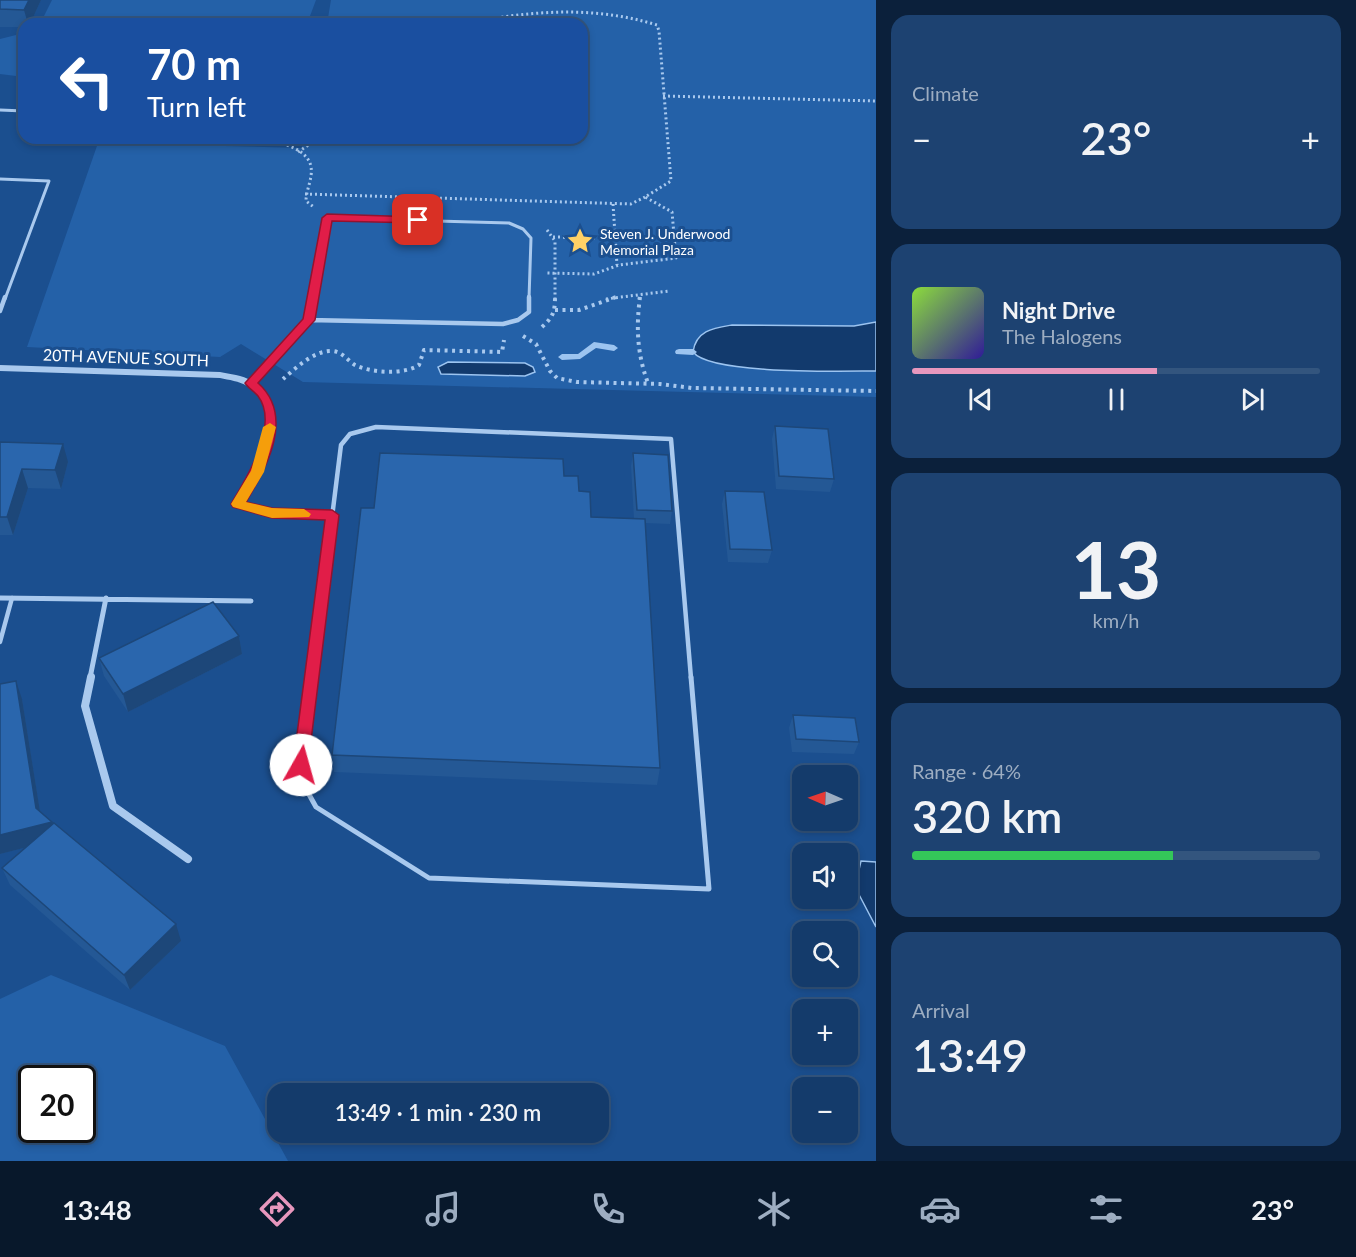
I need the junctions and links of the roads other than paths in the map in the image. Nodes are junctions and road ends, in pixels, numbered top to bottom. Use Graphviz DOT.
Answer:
graph roads {
  1 [pos="0,110"];
  2 [pos="18,111"];
  3 [pos="0,180"];
  4 [pos="0,310"];
  5 [pos="309,320"];
  6 [pos="0,368"];
  7 [pos="251,383"];
  8 [pos="238,504"];
  9 [pos="332,515"];
  10 [pos="0,598"];
  11 [pos="12,598"];
  12 [pos="106,598"];
  13 [pos="251,601"];
  14 [pos="0,642"];
  15 [pos="188,859"];
  1 -- 2 [label="lane"];
  3 -- 4 [label="lane"];
  5 -- 5 [label="lane"];
  5 -- 7 [label="lane"];
  6 -- 7 [label="street, 20TH AVENUE SOUTH"];
  7 -- 8 [label="street"];
  8 -- 9 [label="lane"];
  9 -- 9 [label="lane"];
  10 -- 11 [label="street"];
  11 -- 12 [label="street"];
  11 -- 14 [label="lane"];
  12 -- 13 [label="street"];
  12 -- 15 [label="street"];
}
